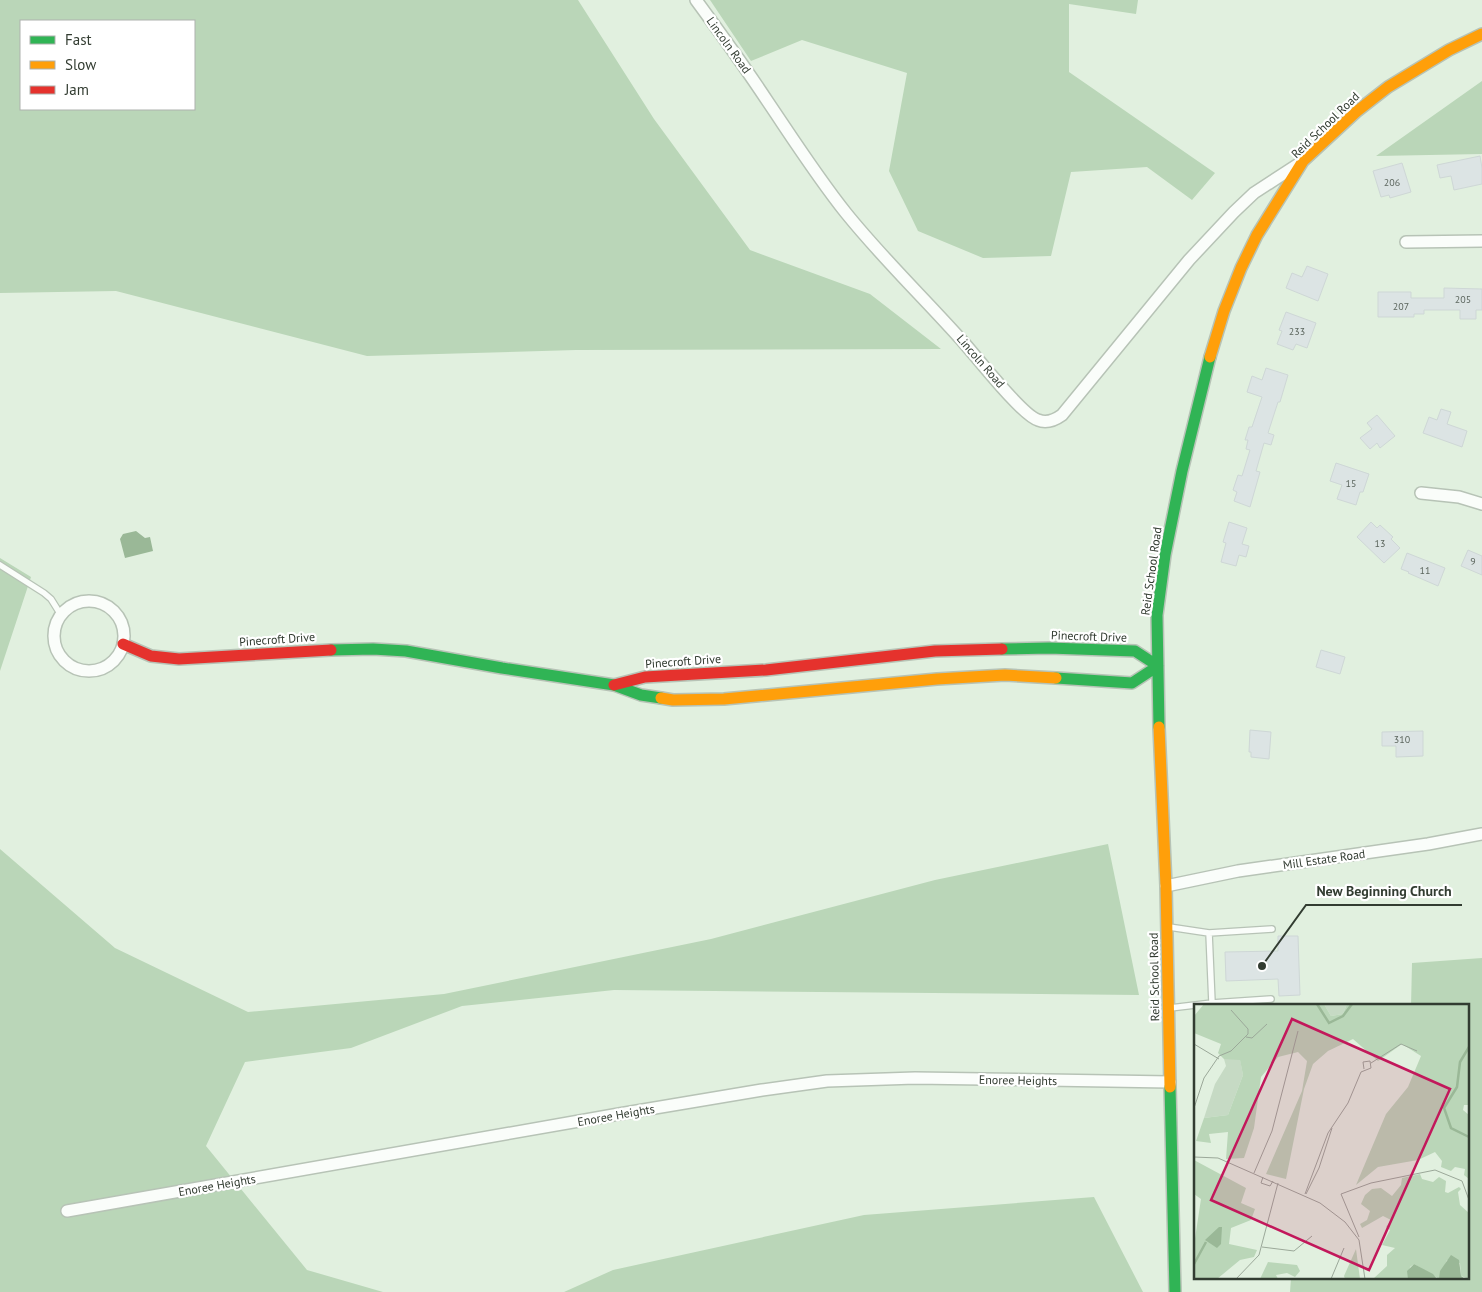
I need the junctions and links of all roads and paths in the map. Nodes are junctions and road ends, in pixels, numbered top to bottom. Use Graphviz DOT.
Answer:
graph roads {
  1 [pos="696,0"];
  2 [pos="1482,34"];
  3 [pos="1303,161"];
  4 [pos="1482,241"];
  5 [pos="1406,242"];
  6 [pos="1421,493"];
  7 [pos="1482,504"];
  8 [pos="0,565"];
  9 [pos="61,614"];
  10 [pos="123,644"];
  11 [pos="1158,666"];
  12 [pos="614,685"];
  13 [pos="1482,834"];
  14 [pos="1166,886"];
  15 [pos="1166,926"];
  16 [pos="1272,929"];
  17 [pos="1209,933"];
  18 [pos="1271,999"];
  19 [pos="1212,1003"];
  20 [pos="1203,1004"];
  21 [pos="1194,1005"];
  22 [pos="1168,1008"];
  23 [pos="1170,1082"];
  24 [pos="67,1211"];
  25 [pos="1175,1292"];
  1 -- 3 [label="street, Lincoln Road"];
  2 -- 3 [label="street, Reid School Road"];
  3 -- 11 [label="street, Reid School Road"];
  4 -- 5 [label="street"];
  6 -- 7 [label="street"];
  8 -- 9 [label="lane"];
  9 -- 10 [label="street"];
  9 -- 10 [label="street"];
  10 -- 12 [label="street, Pinecroft Drive"];
  11 -- 12 [label="street, Pinecroft Drive"];
  11 -- 12 [label="street, Pinecroft Drive"];
  11 -- 14 [label="street, Reid School Road"];
  13 -- 14 [label="street, Mill Estate Road"];
  14 -- 15 [label="street, Reid School Road"];
  15 -- 17 [label="lane"];
  15 -- 22 [label="street, Reid School Road"];
  16 -- 17 [label="lane"];
  17 -- 19 [label="lane"];
  18 -- 19 [label="lane"];
  19 -- 20 [label="lane"];
  21 -- 22 [label="lane"];
  22 -- 23 [label="street, Reid School Road"];
  23 -- 24 [label="street, Enoree Heights"];
  23 -- 25 [label="street, Reid School Road"];
}
